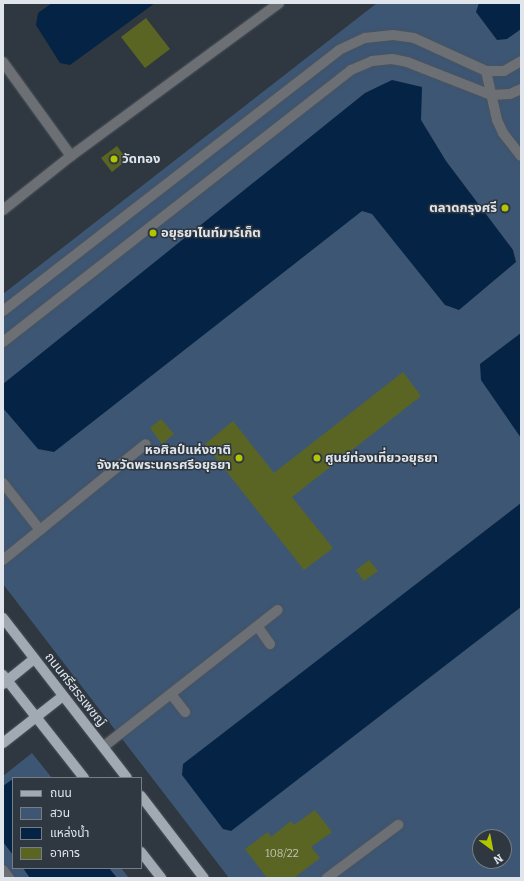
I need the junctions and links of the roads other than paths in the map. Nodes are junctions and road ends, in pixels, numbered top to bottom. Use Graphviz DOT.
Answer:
graph roads {
  1 [pos="279,3"];
  2 [pos="521,61"];
  3 [pos="3,62"];
  4 [pos="486,70"];
  5 [pos="521,89"];
  6 [pos="491,95"];
  7 [pos="71,156"];
  8 [pos="521,156"];
  9 [pos="3,210"];
  10 [pos="3,311"];
  11 [pos="3,342"];
  12 [pos="146,444"];
  13 [pos="3,483"];
  14 [pos="40,530"];
  15 [pos="3,560"];
  16 [pos="278,610"];
  17 [pos="3,618"];
  18 [pos="258,627"];
  19 [pos="270,644"];
  20 [pos="34,659"];
  21 [pos="4,679"];
  22 [pos="171,694"];
  23 [pos="63,696"];
  24 [pos="185,712"];
  25 [pos="36,717"];
  26 [pos="3,743"];
  27 [pos="103,747"];
  28 [pos="83,777"];
  29 [pos="126,777"];
  30 [pos="142,797"];
  31 [pos="398,825"];
  32 [pos="142,853"];
  33 [pos="3,870"];
  34 [pos="9,878"];
  35 [pos="161,878"];
  36 [pos="204,878"];
  37 [pos="327,878"];
  1 -- 7 [label="street"];
  2 -- 4 [label="street"];
  3 -- 7 [label="street"];
  4 -- 6 [label="street"];
  4 -- 10 [label="street"];
  5 -- 6 [label="street"];
  6 -- 8 [label="street"];
  6 -- 11 [label="street"];
  7 -- 9 [label="street"];
  12 -- 14 [label="street"];
  13 -- 14 [label="street"];
  14 -- 15 [label="street"];
  16 -- 18 [label="street"];
  17 -- 20 [label="main road, ถนนศรีสรรเพชญ์"];
  18 -- 19 [label="street"];
  18 -- 22 [label="street"];
  20 -- 21 [label="main road"];
  20 -- 23 [label="main road, ถนนศรีสรรเพชญ์"];
  21 -- 25 [label="main road"];
  22 -- 24 [label="street"];
  22 -- 27 [label="street"];
  23 -- 25 [label="main road"];
  23 -- 27 [label="main road, ถนนศรีสรรเพชญ์"];
  25 -- 26 [label="main road"];
  25 -- 28 [label="main road"];
  27 -- 29 [label="main road, ถนนศรีสรรเพชญ์"];
  30 -- 36 [label="main road"];
  31 -- 37 [label="street"];
  32 -- 35 [label="main road"];
  33 -- 34 [label="street"];
}
